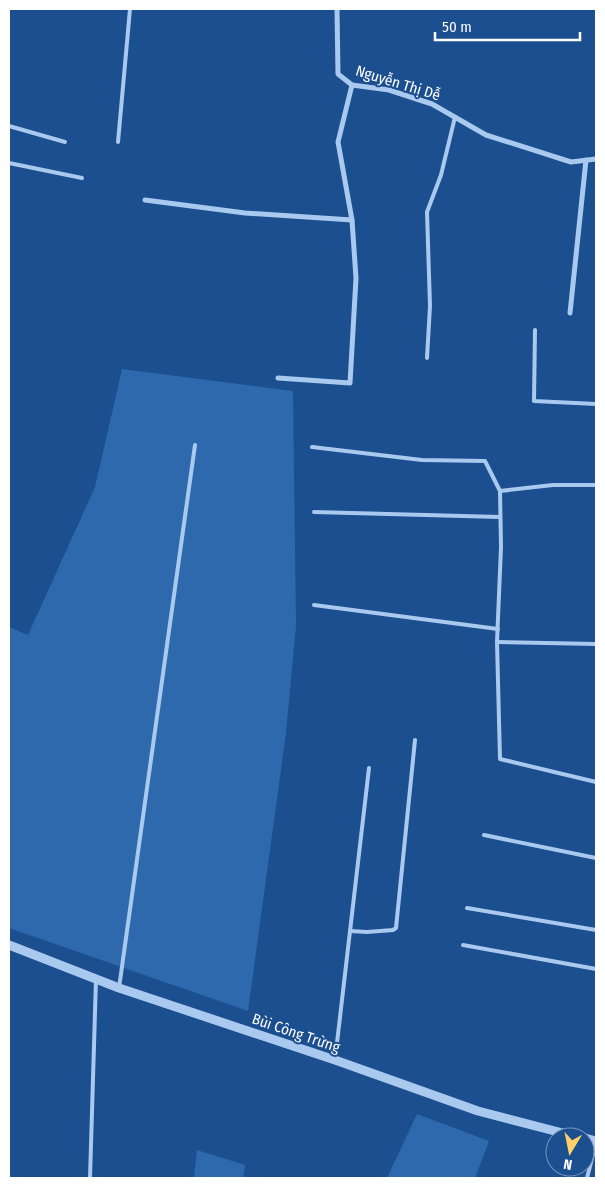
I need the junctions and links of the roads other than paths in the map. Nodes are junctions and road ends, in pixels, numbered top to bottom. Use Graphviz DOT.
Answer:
graph roads {
  1 [pos="130,9"];
  2 [pos="337,9"];
  3 [pos="352,85"];
  4 [pos="455,117"];
  5 [pos="9,126"];
  6 [pos="65,142"];
  7 [pos="118,142"];
  8 [pos="596,159"];
  9 [pos="586,160"];
  10 [pos="9,163"];
  11 [pos="82,178"];
  12 [pos="145,200"];
  13 [pos="352,220"];
  14 [pos="570,313"];
  15 [pos="535,330"];
  16 [pos="426,358"];
  17 [pos="278,378"];
  18 [pos="596,404"];
  19 [pos="195,446"];
  20 [pos="312,447"];
  21 [pos="596,485"];
  22 [pos="500,491"];
  23 [pos="314,512"];
  24 [pos="500,517"];
  25 [pos="314,605"];
  26 [pos="498,629"];
  27 [pos="497,642"];
  28 [pos="596,644"];
  29 [pos="415,740"];
  30 [pos="369,768"];
  31 [pos="596,782"];
  32 [pos="484,835"];
  33 [pos="596,858"];
  34 [pos="467,908"];
  35 [pos="596,930"];
  36 [pos="350,931"];
  37 [pos="463,945"];
  38 [pos="9,946"];
  39 [pos="596,969"];
  40 [pos="96,979"];
  41 [pos="119,988"];
  42 [pos="335,1060"];
  43 [pos="545,1128"];
  44 [pos="596,1142"];
  45 [pos="90,1178"];
  46 [pos="586,1178"];
  1 -- 7 [label="lane"];
  2 -- 3 [label="street, Nguyễn Thị Dễ"];
  3 -- 4 [label="street, Nguyễn Thị Dễ"];
  3 -- 13 [label="street"];
  4 -- 9 [label="street, Nguyễn Thị Dễ"];
  4 -- 16 [label="lane"];
  5 -- 6 [label="lane"];
  8 -- 9 [label="street, Nguyễn Thị Dễ"];
  9 -- 14 [label="street"];
  10 -- 11 [label="lane"];
  12 -- 13 [label="street"];
  13 -- 17 [label="street"];
  15 -- 18 [label="lane"];
  19 -- 41 [label="lane"];
  20 -- 22 [label="lane"];
  21 -- 22 [label="lane"];
  22 -- 24 [label="lane"];
  23 -- 24 [label="lane"];
  24 -- 26 [label="lane"];
  25 -- 26 [label="lane"];
  26 -- 27 [label="lane"];
  27 -- 28 [label="lane"];
  27 -- 31 [label="lane"];
  29 -- 36 [label="lane"];
  30 -- 36 [label="lane"];
  32 -- 33 [label="lane"];
  34 -- 35 [label="lane"];
  36 -- 42 [label="lane"];
  37 -- 39 [label="lane"];
  38 -- 40 [label="street, Bùi Công Trừng"];
  40 -- 41 [label="street, Bùi Công Trừng"];
  40 -- 45 [label="lane"];
  41 -- 42 [label="street, Bùi Công Trừng"];
  42 -- 43 [label="street, Bùi Công Trừng"];
  44 -- 46 [label="lane"];
}
